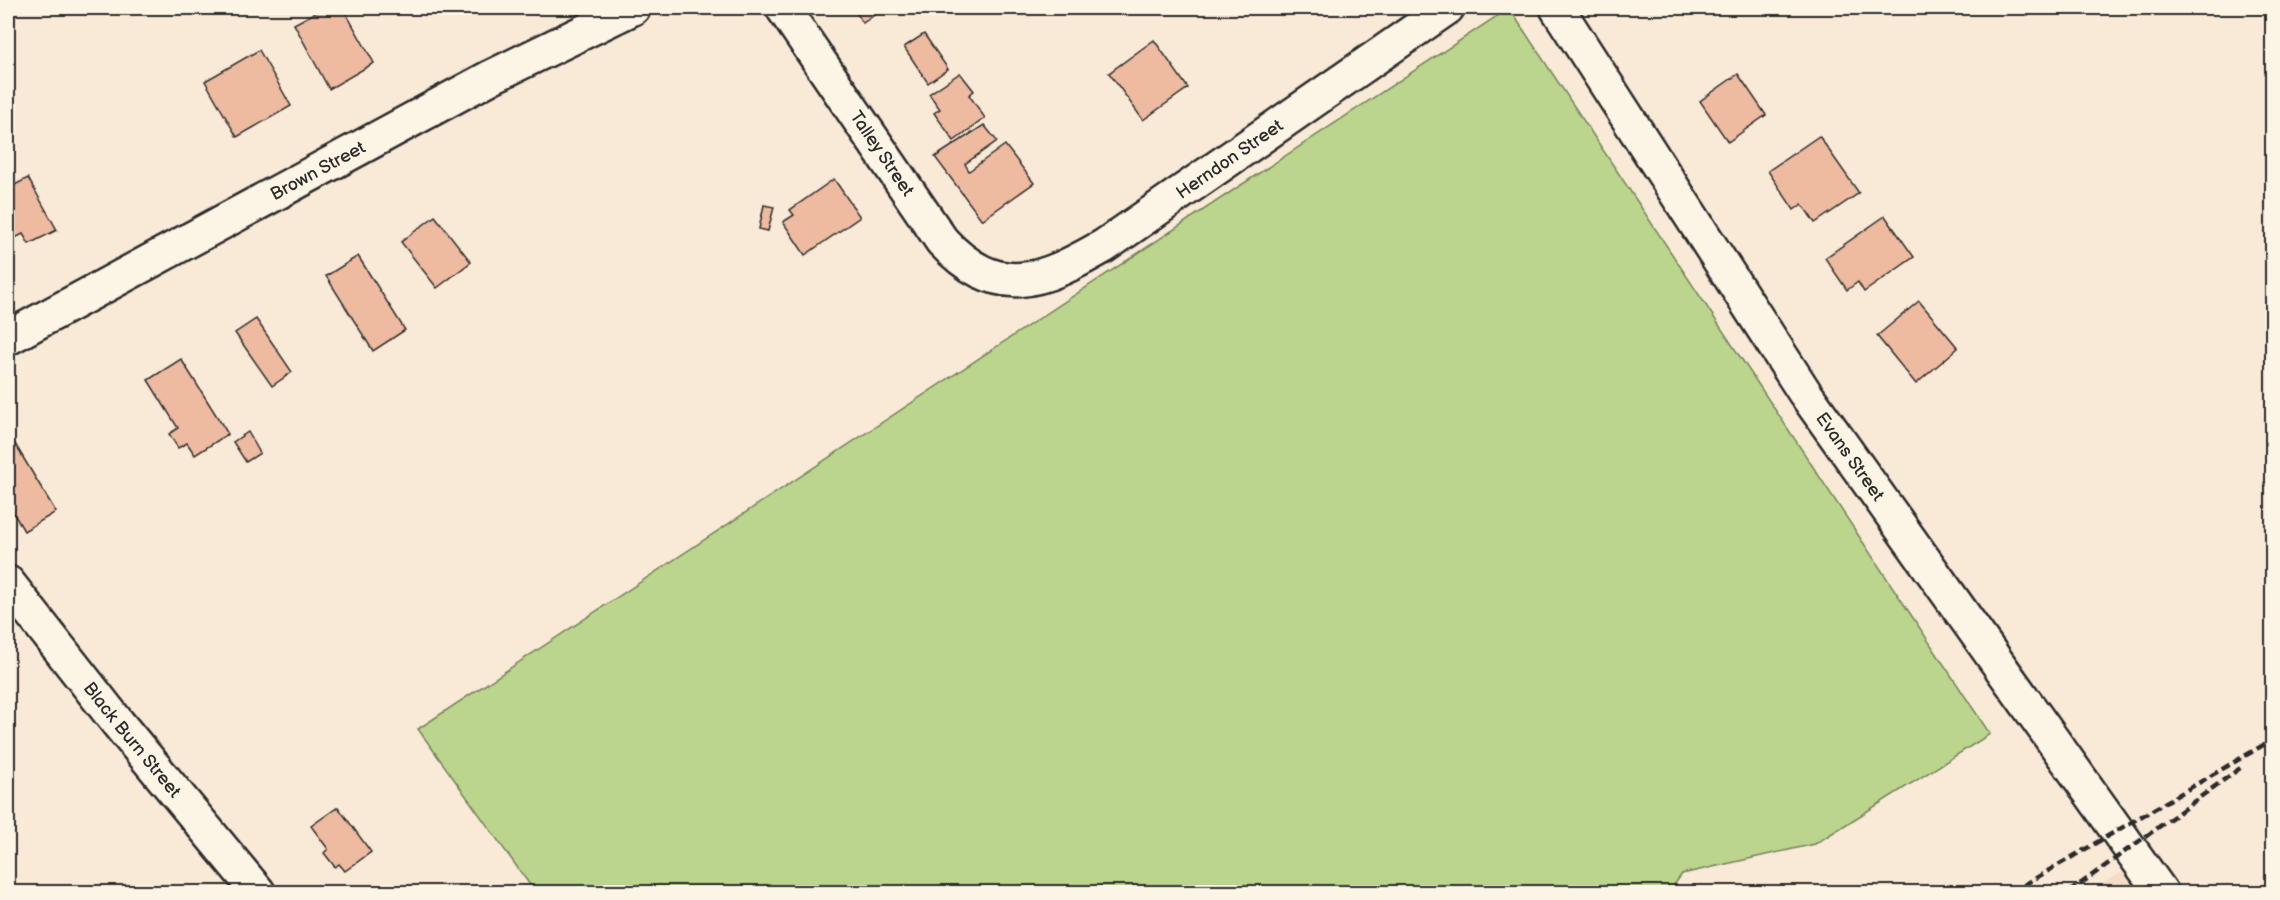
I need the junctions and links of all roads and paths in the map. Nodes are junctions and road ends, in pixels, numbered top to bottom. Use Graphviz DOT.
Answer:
graph roads {
  1 [pos="633,8"];
  2 [pos="783,8"];
  3 [pos="1447,8"];
  4 [pos="1557,8"];
  5 [pos="999,280"];
  6 [pos="8,338"];
  7 [pos="8,583"];
  8 [pos="258,892"];
  9 [pos="2161,892"];
  1 -- 6 [label="street, Brown Street"];
  2 -- 5 [label="street, Talley Street"];
  3 -- 5 [label="street, Herndon Street"];
  4 -- 9 [label="street, Evans Street"];
  7 -- 8 [label="street, Black Burn Street"];
}
